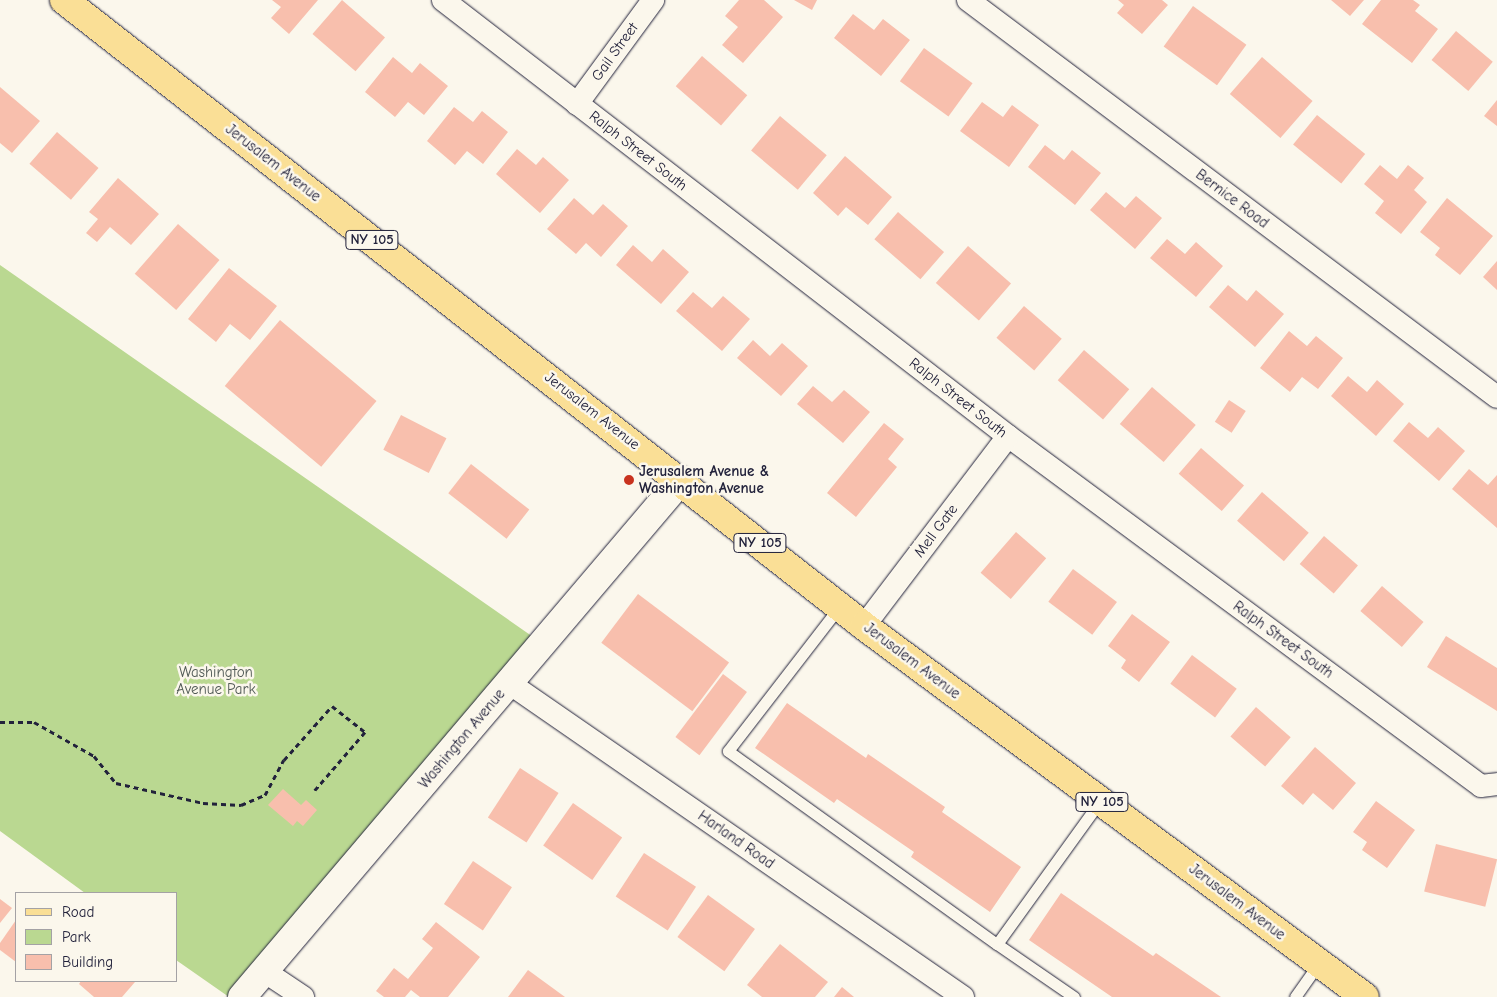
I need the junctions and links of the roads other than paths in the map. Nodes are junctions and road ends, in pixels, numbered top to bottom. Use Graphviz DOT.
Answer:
graph roads {
  1 [pos="64,0"];
  2 [pos="443,0"];
  3 [pos="653,0"];
  4 [pos="968,0"];
  5 [pos="577,104"];
  6 [pos="1497,397"];
  7 [pos="1008,436"];
  8 [pos="681,480"];
  9 [pos="840,606"];
  10 [pos="864,626"];
  11 [pos="509,683"];
  12 [pos="1489,785"];
  13 [pos="1100,801"];
  14 [pos="997,944"];
  15 [pos="1319,963"];
  16 [pos="264,971"];
  17 [pos="242,997"];
  18 [pos="303,997"];
  19 [pos="963,997"];
  20 [pos="1074,997"];
  21 [pos="1295,997"];
  22 [pos="1365,997"];
  1 -- 8 [label="main road, Jerusalem Avenue / NY 105"];
  2 -- 5 [label="street, Ralph Street South"];
  3 -- 5 [label="street, Gail Street"];
  4 -- 6 [label="street, Bernice Road"];
  5 -- 7 [label="street, Ralph Street South"];
  7 -- 10 [label="street, Mell Gate"];
  7 -- 12 [label="street, Ralph Street South"];
  8 -- 9 [label="main road, Jerusalem Avenue / NY 105"];
  8 -- 11 [label="street, Washington Avenue"];
  9 -- 10 [label="main road, Jerusalem Avenue / NY 105"];
  9 -- 14 [label="lane"];
  10 -- 13 [label="main road, Jerusalem Avenue / NY 105"];
  11 -- 16 [label="street, Washington Avenue"];
  11 -- 19 [label="street, Harland Road"];
  13 -- 14 [label="lane"];
  13 -- 15 [label="main road, Jerusalem Avenue / NY 105"];
  14 -- 20 [label="lane"];
  15 -- 21 [label="lane"];
  15 -- 22 [label="main road, Jerusalem Avenue / NY 105"];
  16 -- 17 [label="street, Washington Avenue"];
  16 -- 18 [label="street"];
}
